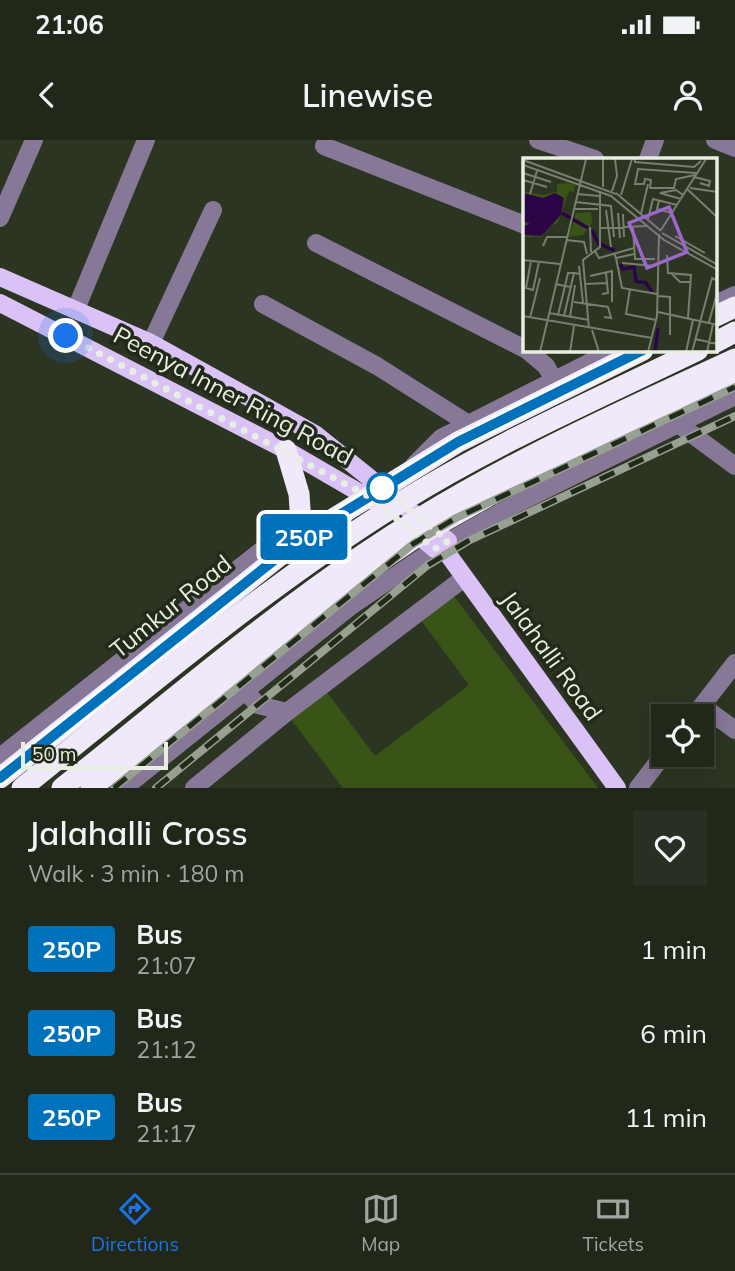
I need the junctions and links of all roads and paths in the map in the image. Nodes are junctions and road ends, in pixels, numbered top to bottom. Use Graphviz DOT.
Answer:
graph roads {
  1 [pos="34,140"];
  2 [pos="146,140"];
  3 [pos="538,140"];
  4 [pos="655,140"];
  5 [pos="715,140"];
  6 [pos="324,146"];
  7 [pos="735,148"];
  8 [pos="592,158"];
  9 [pos="648,158"];
  10 [pos="214,210"];
  11 [pos="0,218"];
  12 [pos="523,224"];
  13 [pos="316,243"];
  14 [pos="0,277"];
  15 [pos="735,295"];
  16 [pos="0,303"];
  17 [pos="718,303"];
  18 [pos="263,304"];
  19 [pos="735,307"];
  20 [pos="76,309"];
  21 [pos="718,315"];
  22 [pos="735,332"];
  23 [pos="718,341"];
  24 [pos="151,343"];
  25 [pos="523,347"];
  26 [pos="530,352"];
  27 [pos="607,352"];
  28 [pos="639,352"];
  29 [pos="694,352"];
  30 [pos="589,357"];
  31 [pos="735,359"];
  32 [pos="735,374"];
  33 [pos="554,380"];
  34 [pos="735,396"];
  35 [pos="659,410"];
  36 [pos="467,423"];
  37 [pos="679,424"];
  38 [pos="286,450"];
  39 [pos="735,467"];
  40 [pos="410,471"];
  41 [pos="376,491"];
  42 [pos="436,541"];
  43 [pos="294,544"];
  44 [pos="464,578"];
  45 [pos="735,663"];
  46 [pos="245,691"];
  47 [pos="703,704"];
  48 [pos="287,712"];
  49 [pos="714,719"];
  50 [pos="735,730"];
  51 [pos="0,757"];
  52 [pos="654,767"];
  53 [pos="0,778"];
  54 [pos="22,788"];
  55 [pos="62,788"];
  56 [pos="91,788"];
  57 [pos="124,788"];
  58 [pos="194,788"];
  59 [pos="617,788"];
  60 [pos="638,788"];
  1 -- 11 [label="street"];
  2 -- 20 [label="street"];
  3 -- 8 [label="street"];
  4 -- 9 [label="street"];
  5 -- 7 [label="street"];
  6 -- 12 [label="street"];
  10 -- 24 [label="street"];
  13 -- 25 [label="street"];
  14 -- 20 [label="main road, Peenya Inner Ring Road"];
  15 -- 17 [label="street"];
  16 -- 38 [label="main road, Peenya Inner Ring Road"];
  18 -- 36 [label="street"];
  19 -- 21 [label="highway"];
  20 -- 24 [label="main road, Peenya Inner Ring Road"];
  22 -- 23 [label="highway"];
  24 -- 41 [label="main road, Peenya Inner Ring Road"];
  26 -- 33 [label="street"];
  27 -- 30 [label="street"];
  28 -- 40 [label="highway, Tumkur Road"];
  29 -- 54 [label="highway, bridge"];
  30 -- 33 [label="street"];
  31 -- 55 [label="highway, bridge"];
  32 -- 35 [label="highway"];
  33 -- 36 [label="street"];
  34 -- 37 [label="street"];
  35 -- 37 [label="street"];
  35 -- 42 [label="highway"];
  36 -- 40 [label="street"];
  37 -- 39 [label="street"];
  37 -- 42 [label="street"];
  38 -- 41 [label="main road, Peenya Inner Ring Road"];
  38 -- 43 [label="highway"];
  40 -- 41 [label="highway, Tumkur Road"];
  41 -- 42 [label="main road, Jalahalli Road"];
  41 -- 43 [label="highway, Tumkur Road"];
  42 -- 44 [label="main road, Jalahalli Road"];
  42 -- 46 [label="street"];
  42 -- 56 [label="highway"];
  43 -- 51 [label="street"];
  43 -- 53 [label="highway, Tumkur Road"];
  44 -- 48 [label="street"];
  44 -- 59 [label="main road, Jalahalli Road"];
  45 -- 47 [label="street"];
  46 -- 48 [label="street"];
  46 -- 57 [label="street"];
  48 -- 58 [label="street"];
  49 -- 50 [label="street"];
  52 -- 60 [label="street"];
}
